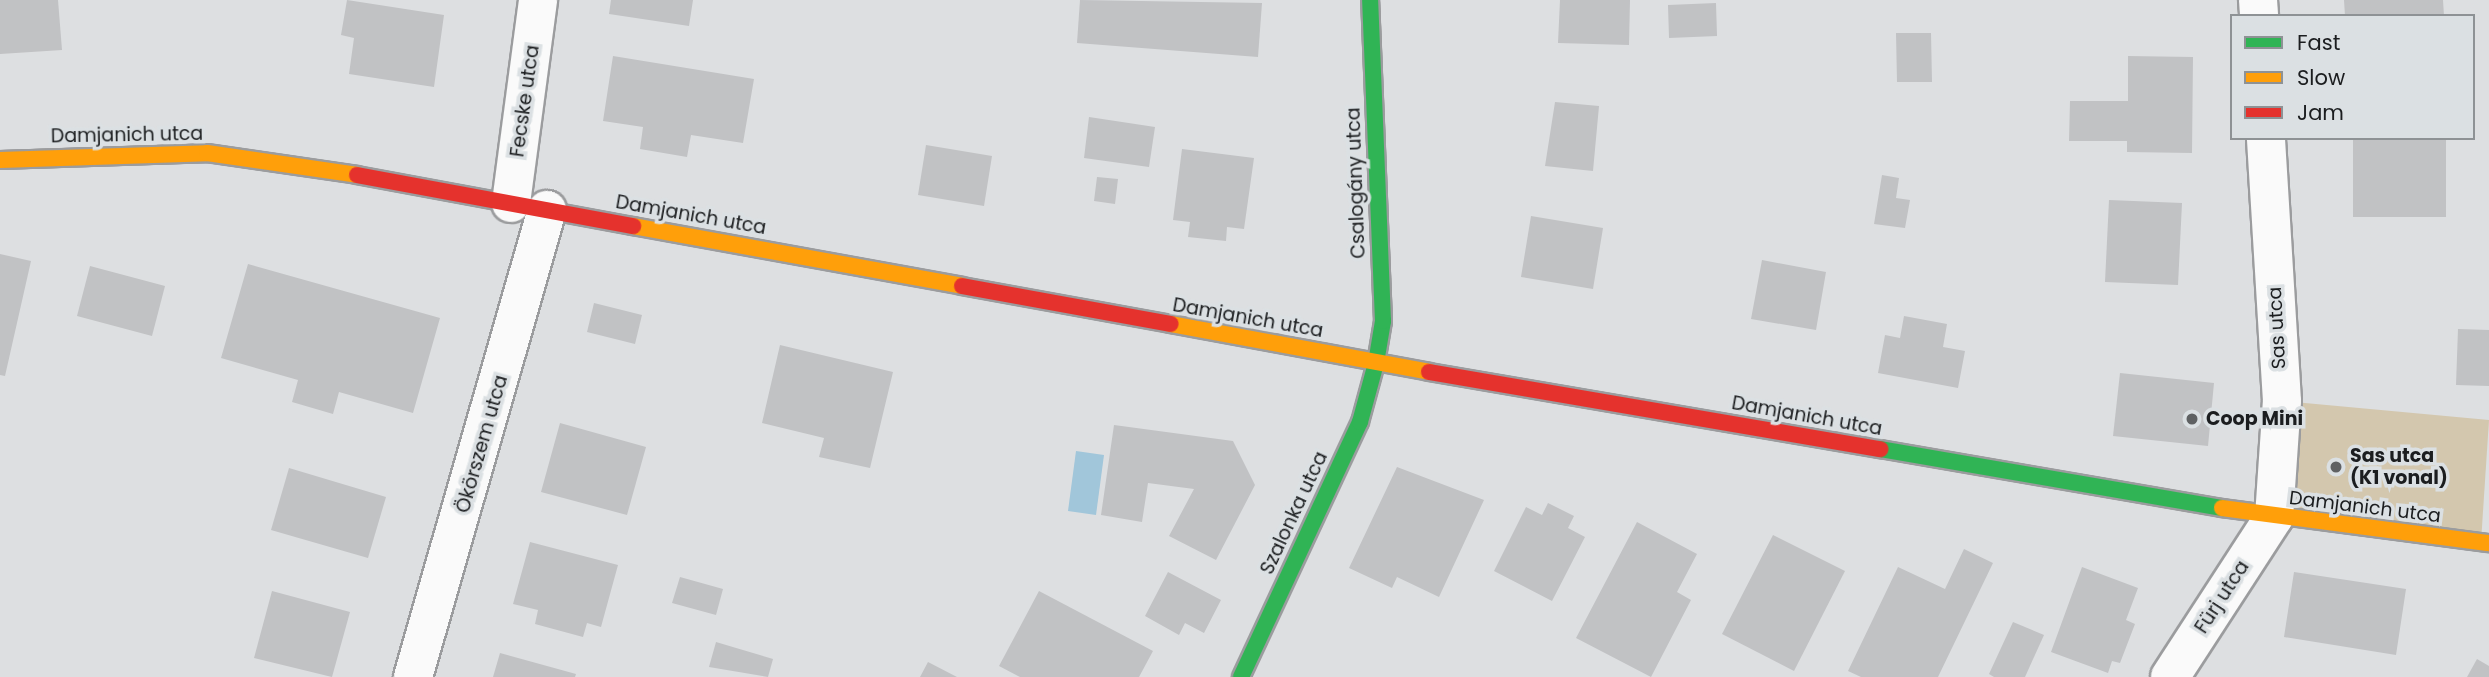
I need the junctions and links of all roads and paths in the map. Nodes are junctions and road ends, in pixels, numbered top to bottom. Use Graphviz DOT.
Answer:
graph roads {
  1 [pos="538,0"];
  2 [pos="1370,0"];
  3 [pos="2266,140"];
  4 [pos="0,160"];
  5 [pos="529,206"];
  6 [pos="1376,363"];
  7 [pos="2274,517"];
  8 [pos="2489,544"];
  9 [pos="413,677"];
  10 [pos="1241,677"];
  11 [pos="2170,677"];
  1 -- 5 [label="street, Fecske utca"];
  2 -- 6 [label="main road, Csalogány utca"];
  3 -- 7 [label="street, Sas utca"];
  4 -- 5 [label="main road, Damjanich utca"];
  5 -- 6 [label="main road, Damjanich utca"];
  5 -- 9 [label="street, Ökörszem utca"];
  6 -- 7 [label="main road, Damjanich utca"];
  6 -- 10 [label="main road, Szalonka utca"];
  7 -- 8 [label="main road, Damjanich utca"];
  7 -- 11 [label="street, Fürj utca"];
}
